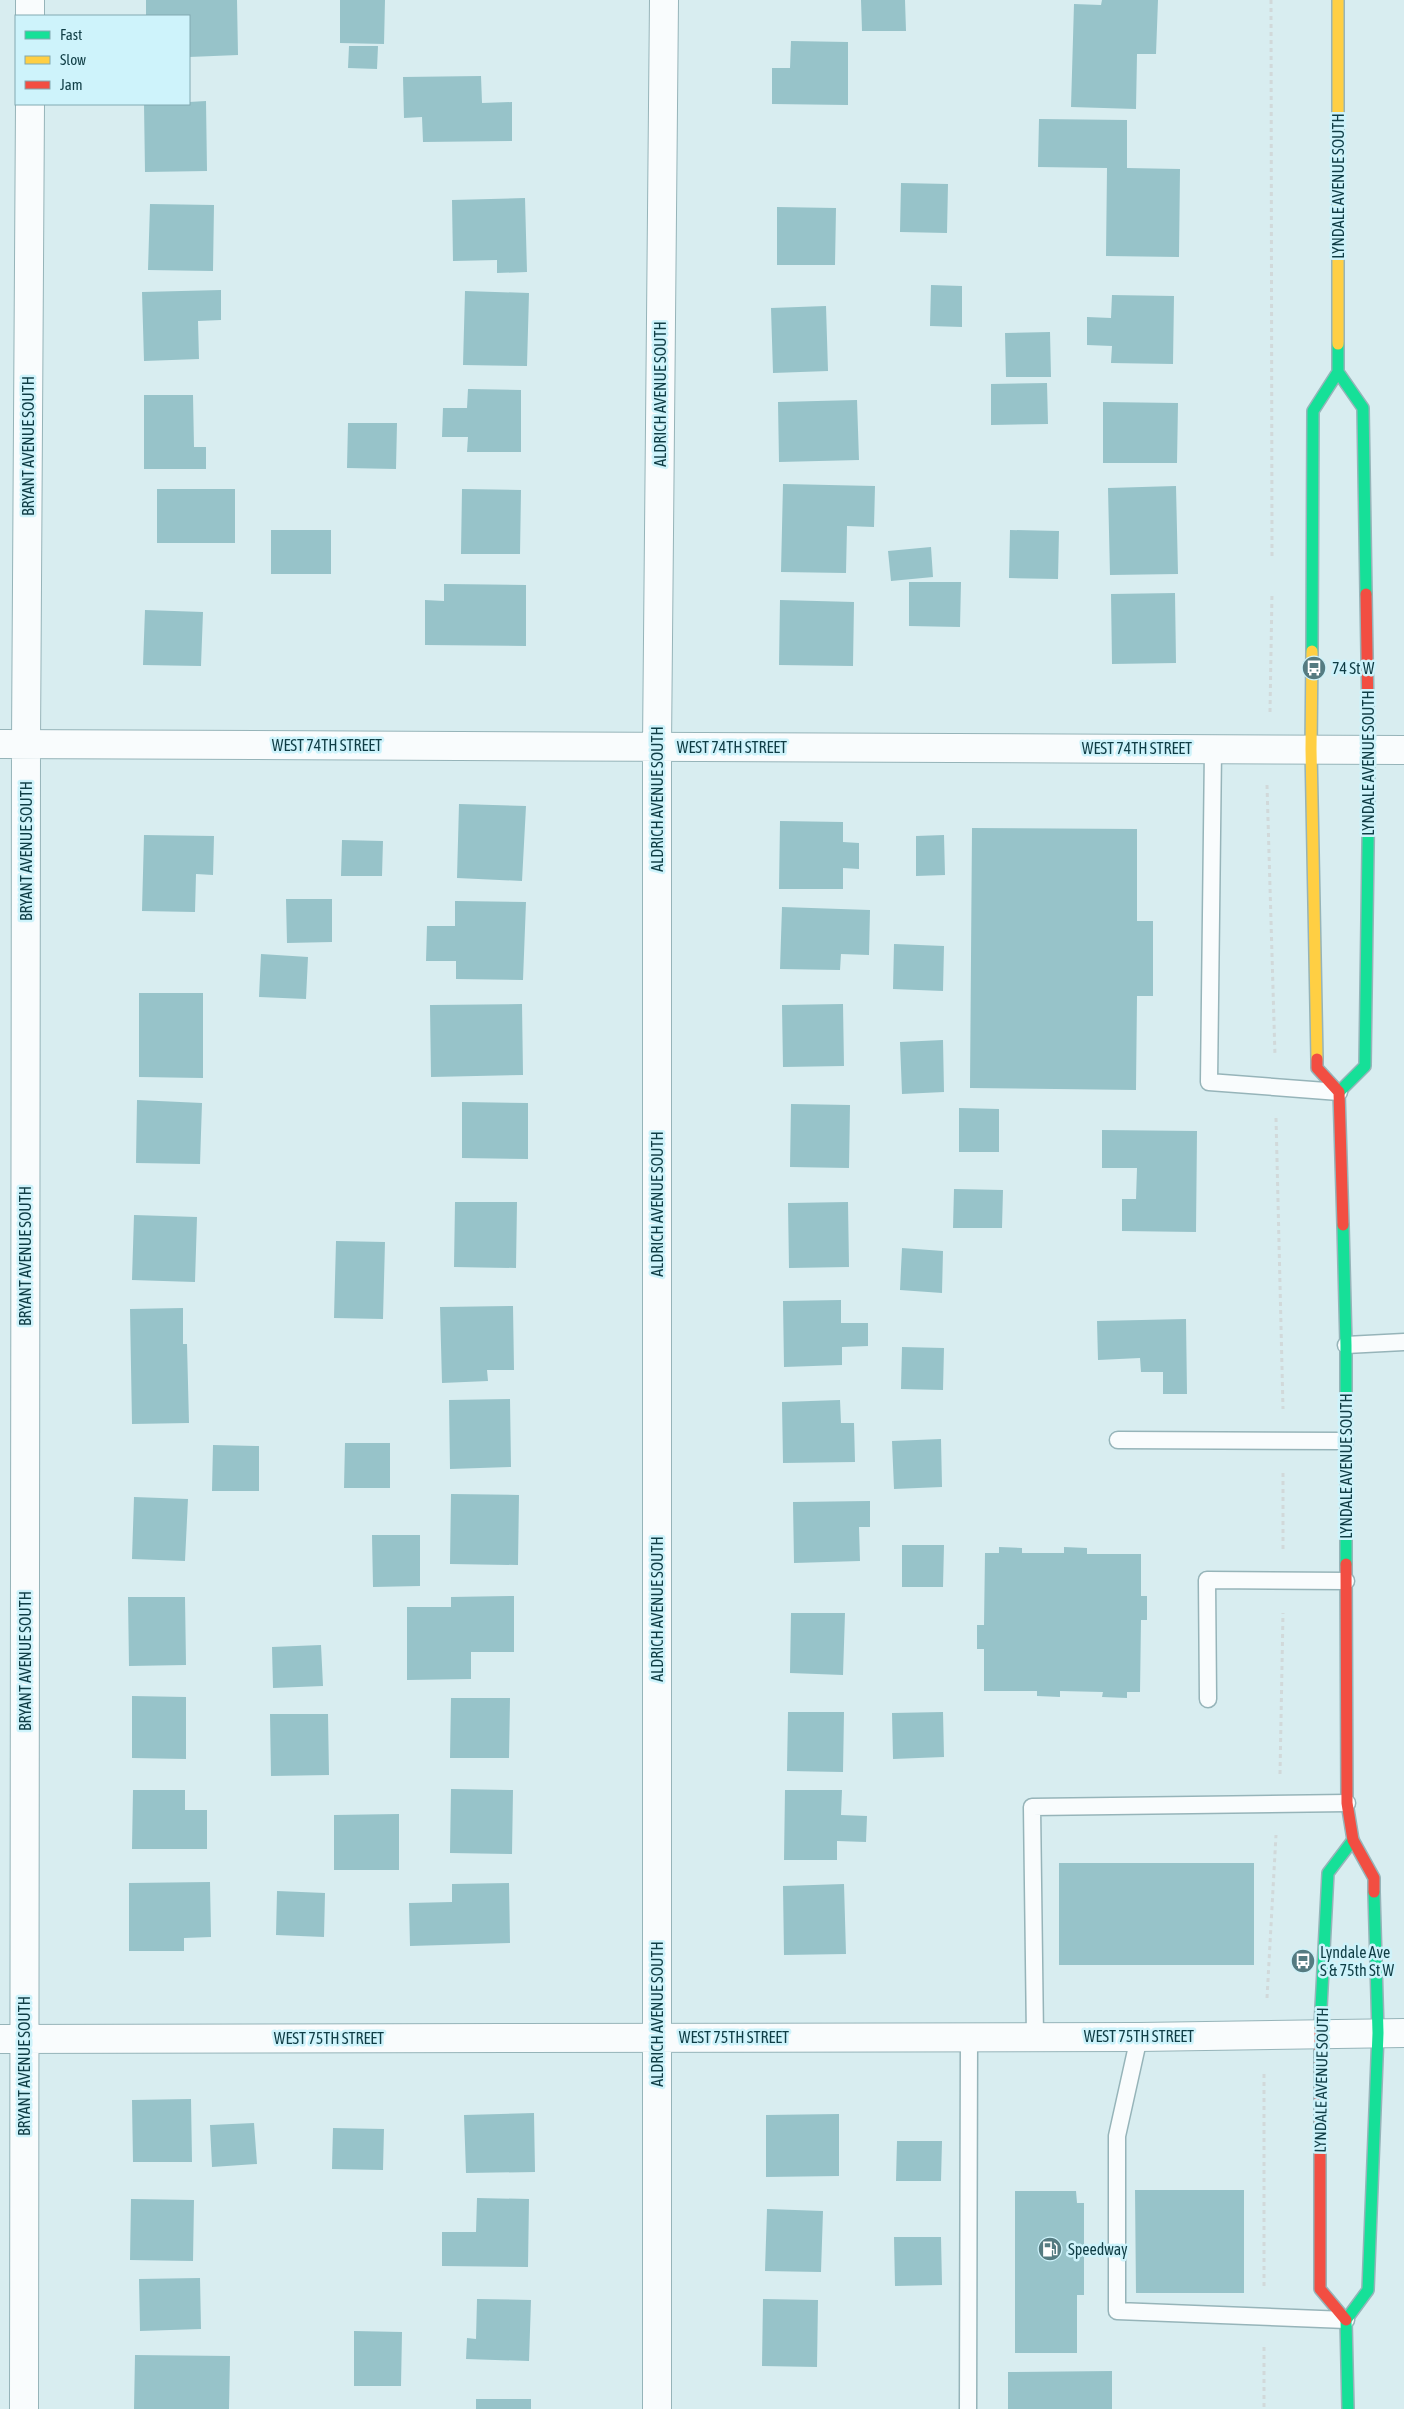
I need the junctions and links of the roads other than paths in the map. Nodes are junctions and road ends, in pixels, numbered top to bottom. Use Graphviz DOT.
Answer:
graph roads {
  1 [pos="30,0"];
  2 [pos="664,0"];
  3 [pos="1338,0"];
  4 [pos="30,15"];
  5 [pos="30,105"];
  6 [pos="1338,372"];
  7 [pos="13,744"];
  8 [pos="657,746"];
  9 [pos="1213,749"];
  10 [pos="1310,749"];
  11 [pos="1368,750"];
  12 [pos="1404,750"];
  13 [pos="1339,1092"];
  14 [pos="1404,1342"];
  15 [pos="1346,1344"];
  16 [pos="1118,1440"];
  17 [pos="1346,1441"];
  18 [pos="1346,1581"];
  19 [pos="1208,1698"];
  20 [pos="1347,1803"];
  21 [pos="1353,1840"];
  22 [pos="1391,2033"];
  23 [pos="1320,2035"];
  24 [pos="657,2037"];
  25 [pos="969,2037"];
  26 [pos="1035,2037"];
  27 [pos="1140,2037"];
  28 [pos="12,2039"];
  29 [pos="1346,2320"];
  30 [pos="24,2409"];
  31 [pos="657,2409"];
  32 [pos="968,2409"];
  33 [pos="1348,2409"];
  1 -- 4 [label="street"];
  2 -- 8 [label="street, ALDRICH AVENUE SOUTH"];
  3 -- 6 [label="main road, LYNDALE AVENUE SOUTH"];
  5 -- 7 [label="street, BRYANT AVENUE SOUTH"];
  6 -- 10 [label="main road"];
  6 -- 11 [label="main road, LYNDALE AVENUE SOUTH"];
  7 -- 8 [label="street, WEST 74TH STREET"];
  7 -- 28 [label="street, BRYANT AVENUE SOUTH"];
  8 -- 9 [label="street, WEST 74TH STREET"];
  8 -- 24 [label="street, ALDRICH AVENUE SOUTH"];
  9 -- 10 [label="street, WEST 74TH STREET"];
  9 -- 13 [label="lane"];
  10 -- 11 [label="street, WEST 74TH STREET"];
  10 -- 13 [label="main road"];
  11 -- 12 [label="street, WEST 74TH STREET"];
  11 -- 13 [label="main road, LYNDALE AVENUE SOUTH"];
  13 -- 15 [label="main road, LYNDALE AVENUE SOUTH"];
  14 -- 15 [label="lane"];
  15 -- 17 [label="main road, LYNDALE AVENUE SOUTH"];
  16 -- 17 [label="lane"];
  17 -- 18 [label="main road, LYNDALE AVENUE SOUTH"];
  18 -- 19 [label="lane"];
  18 -- 20 [label="main road, LYNDALE AVENUE SOUTH"];
  20 -- 21 [label="main road, LYNDALE AVENUE SOUTH"];
  20 -- 26 [label="lane"];
  21 -- 22 [label="main road, LYNDALE AVENUE SOUTH"];
  21 -- 23 [label="main road, LYNDALE AVENUE SOUTH"];
  22 -- 23 [label="street, WEST 75TH STREET"];
  22 -- 29 [label="main road, LYNDALE AVENUE SOUTH"];
  23 -- 27 [label="street, WEST 75TH STREET"];
  23 -- 29 [label="main road, LYNDALE AVENUE SOUTH"];
  24 -- 25 [label="street, WEST 75TH STREET"];
  24 -- 28 [label="street, WEST 75TH STREET"];
  24 -- 31 [label="street, ALDRICH AVENUE SOUTH"];
  25 -- 26 [label="street, WEST 75TH STREET"];
  25 -- 32 [label="lane"];
  26 -- 27 [label="street, WEST 75TH STREET"];
  27 -- 29 [label="lane"];
  28 -- 30 [label="street, BRYANT AVENUE SOUTH"];
  29 -- 33 [label="main road"];
}
